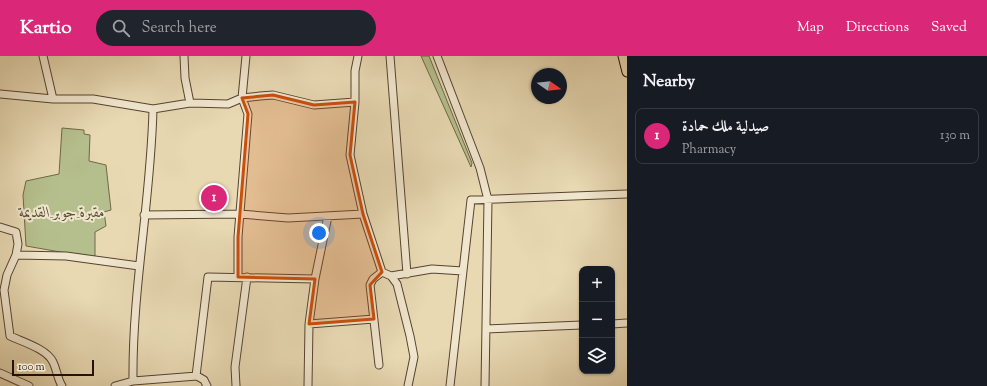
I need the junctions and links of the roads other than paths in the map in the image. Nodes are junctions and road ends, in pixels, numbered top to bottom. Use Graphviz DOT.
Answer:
graph roads {
  1 [pos="43,56"];
  2 [pos="184,56"];
  3 [pos="246,56"];
  4 [pos="358,56"];
  5 [pos="390,56"];
  6 [pos="437,56"];
  7 [pos="623,56"];
  8 [pos="627,72"];
  9 [pos="0,94"];
  10 [pos="242,98"];
  11 [pos="53,99"];
  12 [pos="355,102"];
  13 [pos="190,103"];
  14 [pos="152,109"];
  15 [pos="627,194"];
  16 [pos="488,200"];
  17 [pos="240,214"];
  18 [pos="363,214"];
  19 [pos="144,215"];
  20 [pos="328,216"];
  21 [pos="0,227"];
  22 [pos="16,255"];
  23 [pos="139,266"];
  24 [pos="463,271"];
  25 [pos="382,272"];
  26 [pos="408,274"];
  27 [pos="391,276"];
  28 [pos="238,277"];
  29 [pos="247,278"];
  30 [pos="315,279"];
  31 [pos="374,319"];
  32 [pos="627,323"];
  33 [pos="309,324"];
  34 [pos="615,324"];
  35 [pos="579,325"];
  36 [pos="486,329"];
  37 [pos="380,366"];
  38 [pos="0,373"];
  39 [pos="196,376"];
  40 [pos="133,381"];
  41 [pos="29,386"];
  42 [pos="62,386"];
  43 [pos="115,386"];
  44 [pos="207,386"];
  45 [pos="236,386"];
  46 [pos="308,386"];
  47 [pos="408,386"];
  48 [pos="450,386"];
  49 [pos="485,386"];
  1 -- 11 [label="street"];
  2 -- 13 [label="street"];
  3 -- 10 [label="street"];
  4 -- 12 [label="street"];
  5 -- 26 [label="street"];
  6 -- 16 [label="street"];
  7 -- 8 [label="main road"];
  9 -- 11 [label="street"];
  10 -- 12 [label="street"];
  10 -- 13 [label="street"];
  10 -- 17 [label="street"];
  11 -- 14 [label="street"];
  12 -- 18 [label="street"];
  13 -- 14 [label="street"];
  14 -- 19 [label="street"];
  15 -- 16 [label="street"];
  16 -- 24 [label="street"];
  16 -- 36 [label="street"];
  17 -- 19 [label="street"];
  17 -- 20 [label="street"];
  17 -- 28 [label="street"];
  18 -- 20 [label="street"];
  18 -- 25 [label="street"];
  19 -- 23 [label="street"];
  20 -- 30 [label="street"];
  21 -- 22 [label="street"];
  22 -- 23 [label="street"];
  22 -- 42 [label="street"];
  23 -- 40 [label="street"];
  24 -- 26 [label="street"];
  24 -- 48 [label="street"];
  25 -- 27 [label="street"];
  25 -- 31 [label="street"];
  26 -- 27 [label="street"];
  27 -- 47 [label="street"];
  28 -- 29 [label="street"];
  28 -- 39 [label="street"];
  29 -- 30 [label="street"];
  29 -- 45 [label="street"];
  30 -- 33 [label="street"];
  31 -- 33 [label="street"];
  31 -- 37 [label="street"];
  32 -- 34 [label="street"];
  33 -- 46 [label="street"];
  35 -- 36 [label="street"];
  36 -- 49 [label="street"];
  38 -- 41 [label="street"];
  39 -- 40 [label="street"];
  39 -- 44 [label="street"];
  40 -- 43 [label="street"];
}
